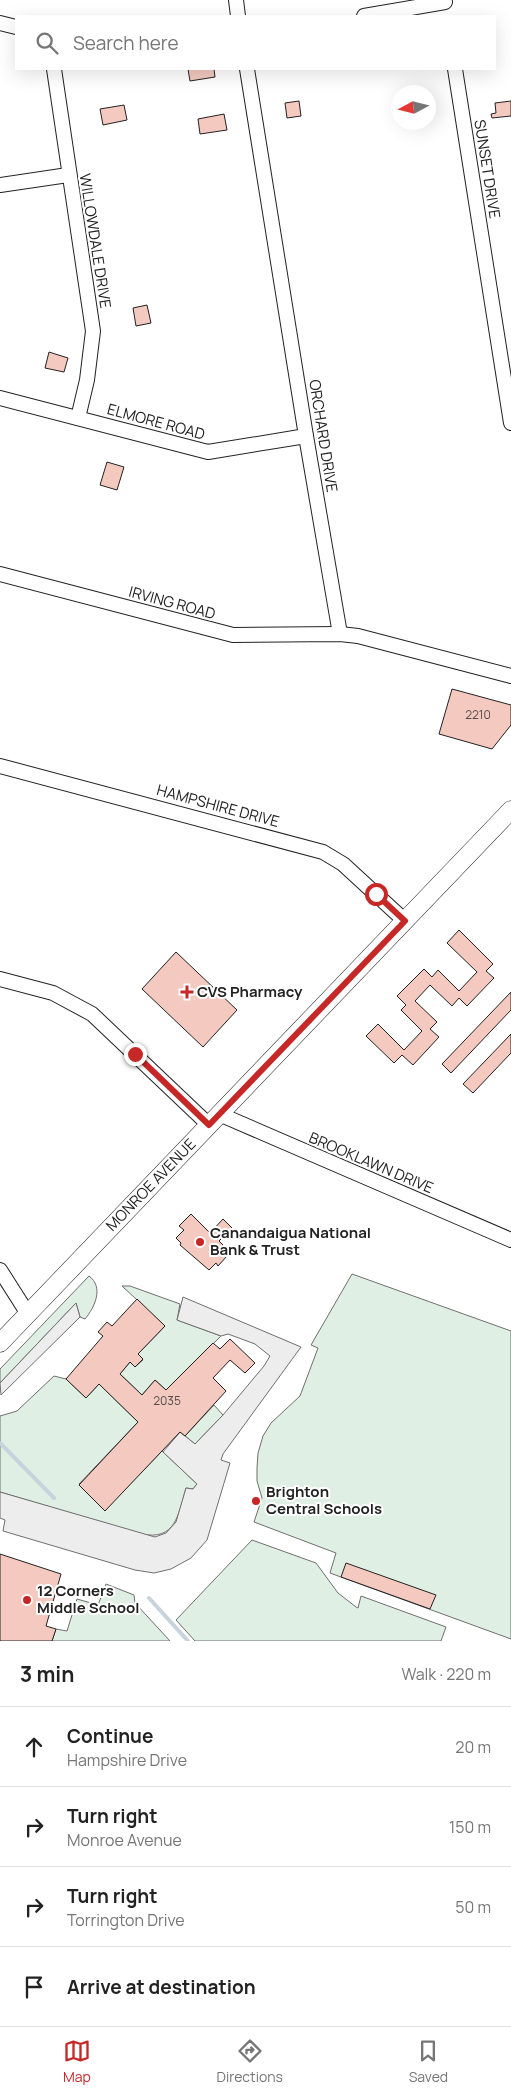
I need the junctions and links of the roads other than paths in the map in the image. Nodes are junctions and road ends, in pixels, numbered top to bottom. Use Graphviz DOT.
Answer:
graph roads {
  1 [pos="236,0"];
  2 [pos="445,6"];
  3 [pos="238,15"];
  4 [pos="372,15"];
  5 [pos="0,22"];
  6 [pos="15,27"];
  7 [pos="54,70"];
  8 [pos="247,70"];
  9 [pos="455,70"];
  10 [pos="68,175"];
  11 [pos="0,186"];
  12 [pos="0,398"];
  13 [pos="78,418"];
  14 [pos="511,423"];
  15 [pos="306,436"];
  16 [pos="0,574"];
  17 [pos="340,634"];
  18 [pos="511,676"];
  19 [pos="0,766"];
  20 [pos="511,810"];
  21 [pos="405,921"];
  22 [pos="0,979"];
  23 [pos="214,1120"];
  24 [pos="511,1240"];
  25 [pos="0,1270"];
  26 [pos="28,1314"];
  27 [pos="0,1343"];
  1 -- 3 [label="street"];
  2 -- 4 [label="street"];
  5 -- 6 [label="street"];
  7 -- 10 [label="street, WILLOWDALE DRIVE"];
  8 -- 15 [label="street, ORCHARD DRIVE"];
  9 -- 14 [label="street, SUNSET DRIVE"];
  10 -- 11 [label="street"];
  10 -- 13 [label="street, WILLOWDALE DRIVE"];
  12 -- 13 [label="street, ELMORE ROAD"];
  13 -- 15 [label="street, ELMORE ROAD"];
  15 -- 17 [label="street, ORCHARD DRIVE"];
  16 -- 17 [label="street, IRVING ROAD"];
  17 -- 18 [label="street"];
  19 -- 21 [label="street, HAMPSHIRE DRIVE"];
  20 -- 21 [label="main road, MONROE AVENUE"];
  21 -- 23 [label="main road, MONROE AVENUE"];
  22 -- 23 [label="street"];
  23 -- 24 [label="street, BROOKLAWN DRIVE"];
  23 -- 26 [label="main road, MONROE AVENUE"];
  25 -- 26 [label="street"];
  26 -- 27 [label="main road, MONROE AVENUE"];
}
